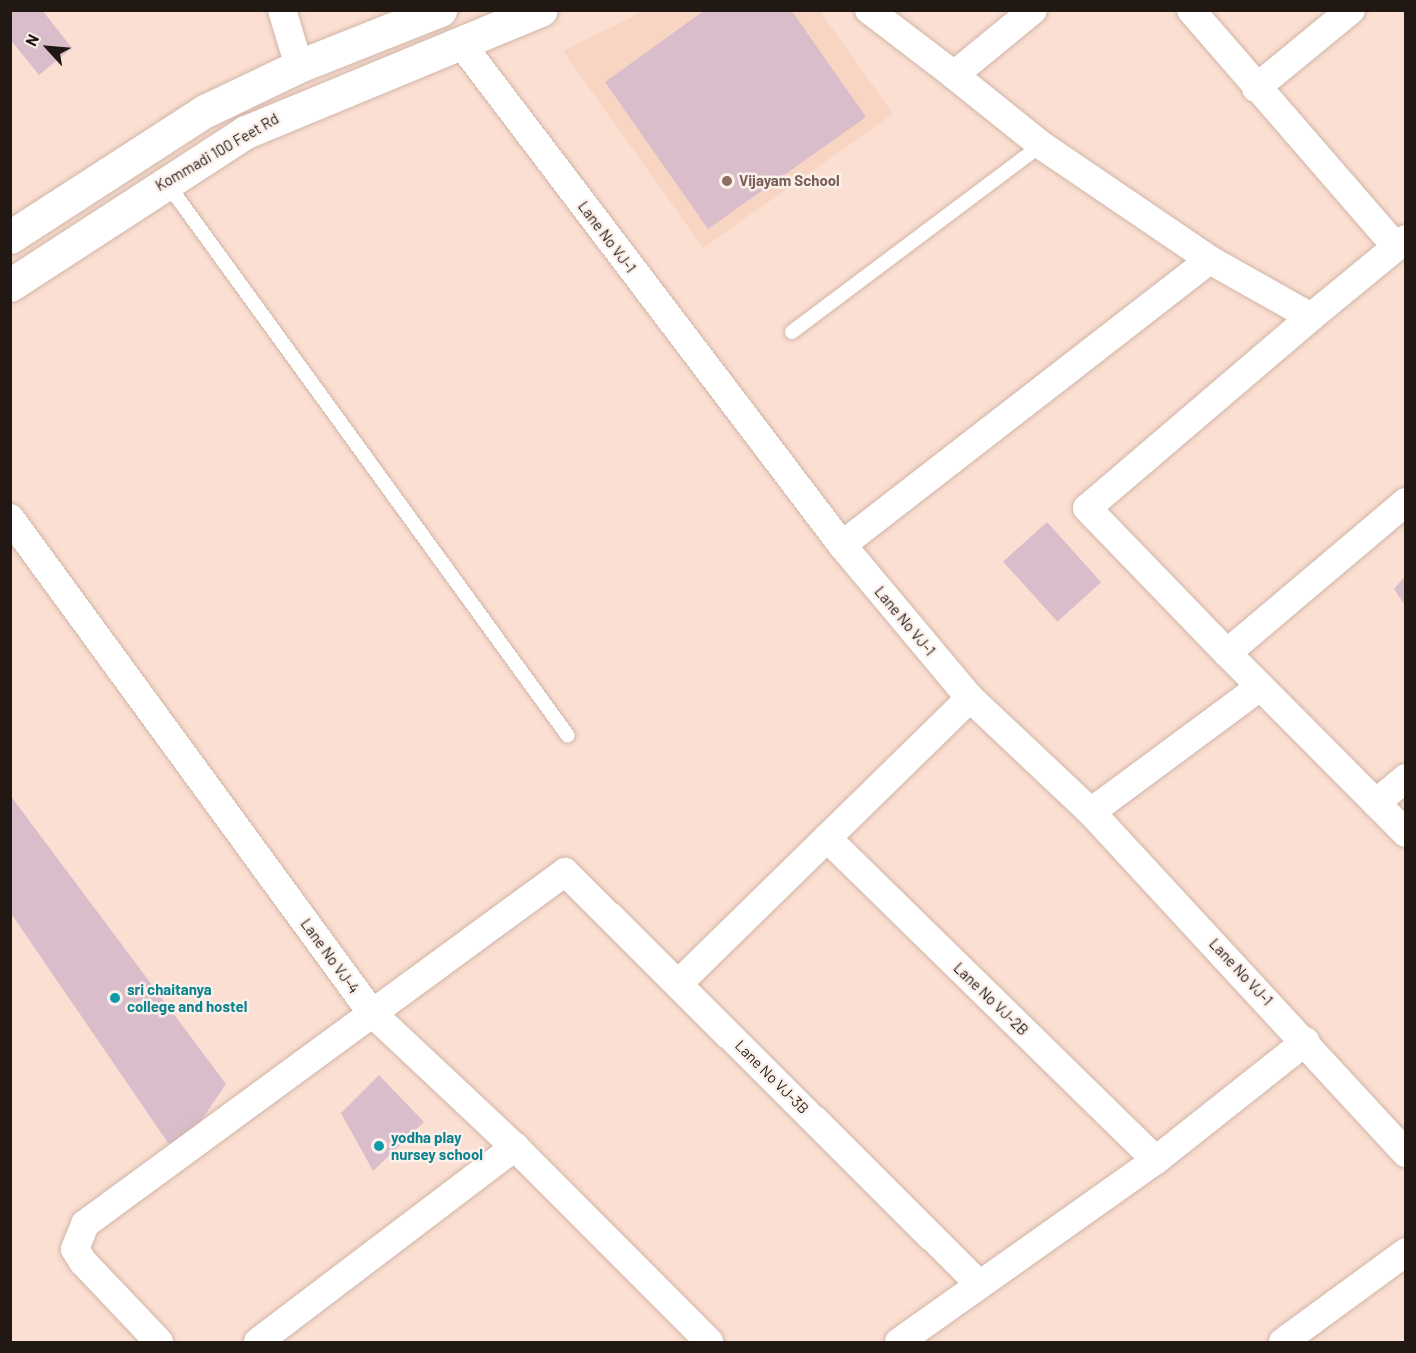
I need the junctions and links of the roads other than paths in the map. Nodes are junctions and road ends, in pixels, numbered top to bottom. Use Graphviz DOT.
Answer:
graph roads {
  1 [pos="282,10"];
  2 [pos="440,10"];
  3 [pos="541,10"];
  4 [pos="869,10"];
  5 [pos="1033,10"];
  6 [pos="1191,10"];
  7 [pos="1351,10"];
  8 [pos="460,42"];
  9 [pos="299,66"];
  10 [pos="954,75"];
  11 [pos="1256,88"];
  12 [pos="1041,145"];
  13 [pos="165,181"];
  14 [pos="10,237"];
  15 [pos="1401,243"];
  16 [pos="1210,260"];
  17 [pos="10,285"];
  18 [pos="1311,316"];
  19 [pos="792,332"];
  20 [pos="1406,502"];
  21 [pos="10,518"];
  22 [pos="842,545"];
  23 [pos="1227,653"];
  24 [pos="1260,687"];
  25 [pos="970,698"];
  26 [pos="568,736"];
  27 [pos="1406,778"];
  28 [pos="1376,803"];
  29 [pos="1091,812"];
  30 [pos="1406,832"];
  31 [pos="827,838"];
  32 [pos="679,983"];
  33 [pos="371,1012"];
  34 [pos="1306,1041"];
  35 [pos="515,1147"];
  36 [pos="1406,1153"];
  37 [pos="1156,1160"];
  38 [pos="1406,1252"];
  39 [pos="978,1283"];
  40 [pos="159,1342"];
  41 [pos="258,1342"];
  42 [pos="708,1342"];
  43 [pos="899,1342"];
  44 [pos="1283,1342"];
  1 -- 9 [label="street"];
  2 -- 9 [label="main road"];
  3 -- 8 [label="main road, Kommadi 100 Feet Rd"];
  4 -- 10 [label="street"];
  5 -- 10 [label="street"];
  6 -- 11 [label="street"];
  7 -- 11 [label="street"];
  8 -- 13 [label="main road, Kommadi 100 Feet Rd"];
  8 -- 22 [label="street, Lane No VJ-1"];
  9 -- 14 [label="main road"];
  10 -- 12 [label="street"];
  11 -- 15 [label="street"];
  12 -- 16 [label="street"];
  12 -- 19 [label="lane"];
  13 -- 17 [label="main road, Kommadi 100 Feet Rd"];
  13 -- 26 [label="lane"];
  15 -- 18 [label="street"];
  16 -- 18 [label="street"];
  16 -- 22 [label="street"];
  18 -- 23 [label="street"];
  20 -- 23 [label="street"];
  21 -- 33 [label="street, Lane No VJ-4"];
  22 -- 25 [label="street, Lane No VJ-1"];
  23 -- 24 [label="street"];
  24 -- 28 [label="street"];
  24 -- 29 [label="street"];
  25 -- 29 [label="street, Lane No VJ-1"];
  25 -- 31 [label="street"];
  27 -- 28 [label="street"];
  28 -- 30 [label="street"];
  29 -- 34 [label="street, Lane No VJ-1"];
  31 -- 32 [label="street"];
  31 -- 37 [label="street, Lane No VJ-2B"];
  32 -- 33 [label="street, Lane No VJ-3B"];
  32 -- 39 [label="street, Lane No VJ-3B"];
  33 -- 35 [label="street, Lane No VJ-4"];
  33 -- 40 [label="street"];
  34 -- 36 [label="street, Lane No VJ-1"];
  34 -- 37 [label="street"];
  35 -- 41 [label="street"];
  35 -- 42 [label="street, Lane No VJ-4"];
  37 -- 39 [label="street"];
  38 -- 44 [label="street"];
  39 -- 43 [label="street"];
}
